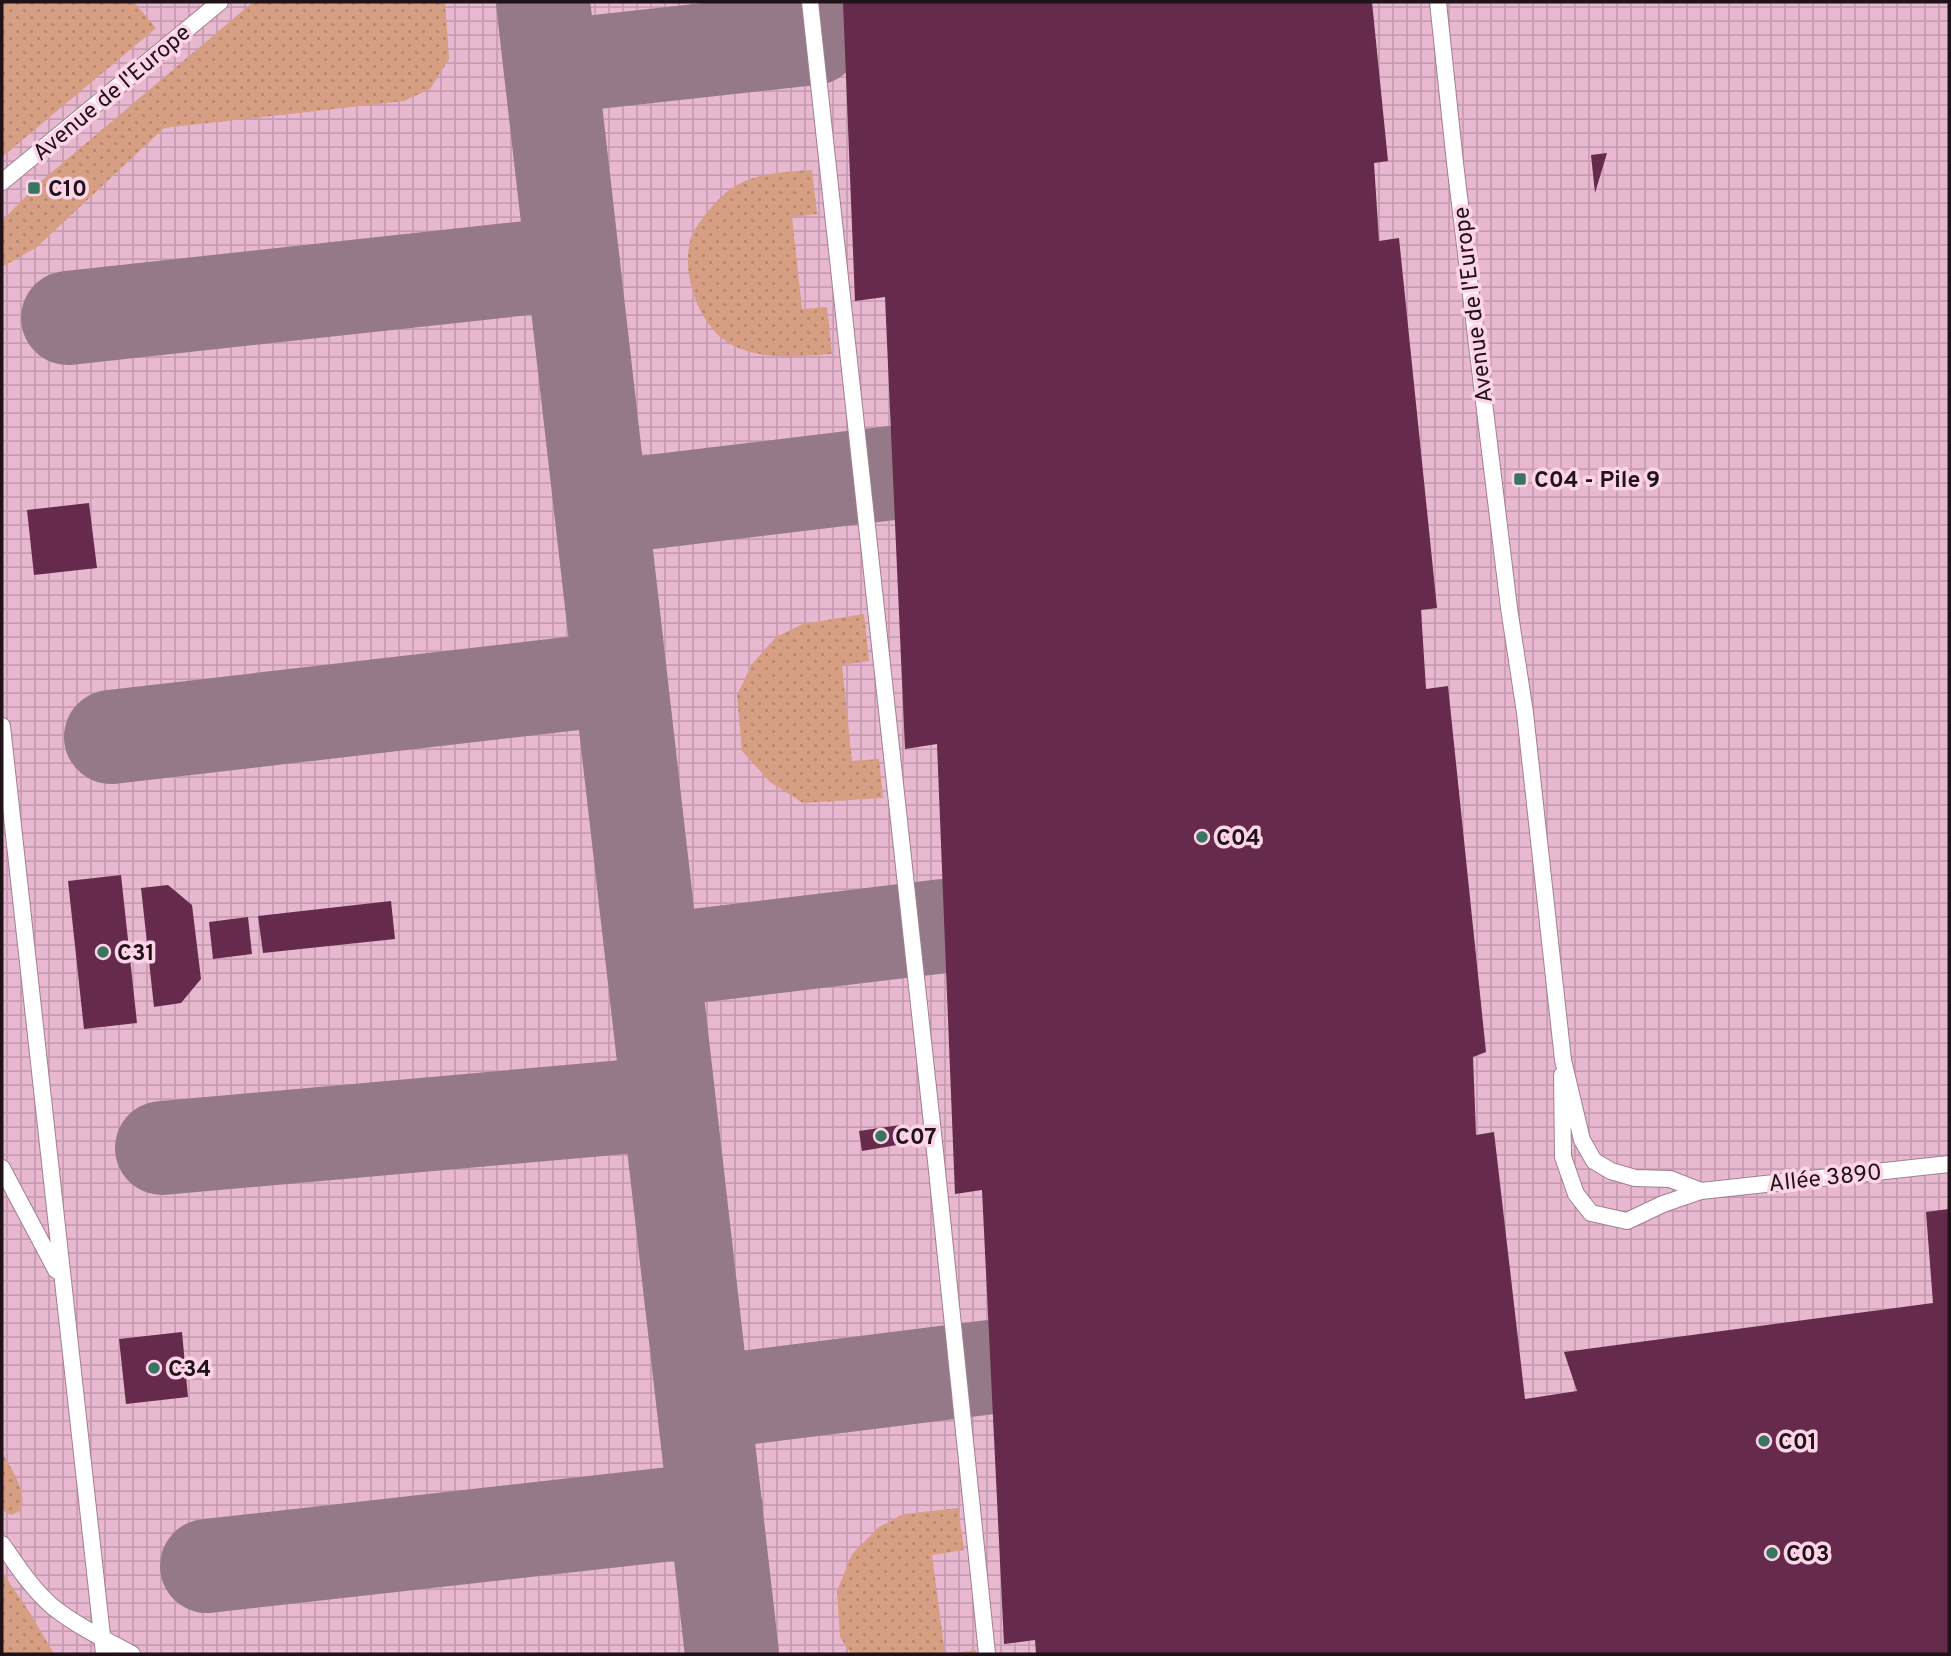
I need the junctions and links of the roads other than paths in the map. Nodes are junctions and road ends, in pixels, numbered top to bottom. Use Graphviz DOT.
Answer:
graph roads {
  1 [pos="220,2"];
  2 [pos="810,2"];
  3 [pos="1438,2"];
  4 [pos="2,182"];
  5 [pos="2,726"];
  6 [pos="1563,1060"];
  7 [pos="1949,1164"];
  8 [pos="2,1168"];
  9 [pos="1701,1191"];
  10 [pos="61,1278"];
  11 [pos="2,1544"];
  12 [pos="2,1563"];
  13 [pos="22,1573"];
  14 [pos="102,1646"];
  15 [pos="132,1654"];
  16 [pos="987,1654"];
  1 -- 4 [label="lane, Avenue de l'Europe"];
  2 -- 16 [label="lane"];
  3 -- 6 [label="lane, Avenue de l'Europe"];
  5 -- 10 [label="lane"];
  6 -- 9 [label="lane"];
  6 -- 9 [label="lane"];
  7 -- 9 [label="lane, Allée 3890"];
  8 -- 10 [label="lane"];
  10 -- 14 [label="lane"];
  11 -- 13 [label="lane"];
  12 -- 13 [label="lane"];
  13 -- 14 [label="lane"];
  14 -- 15 [label="lane"];
}
